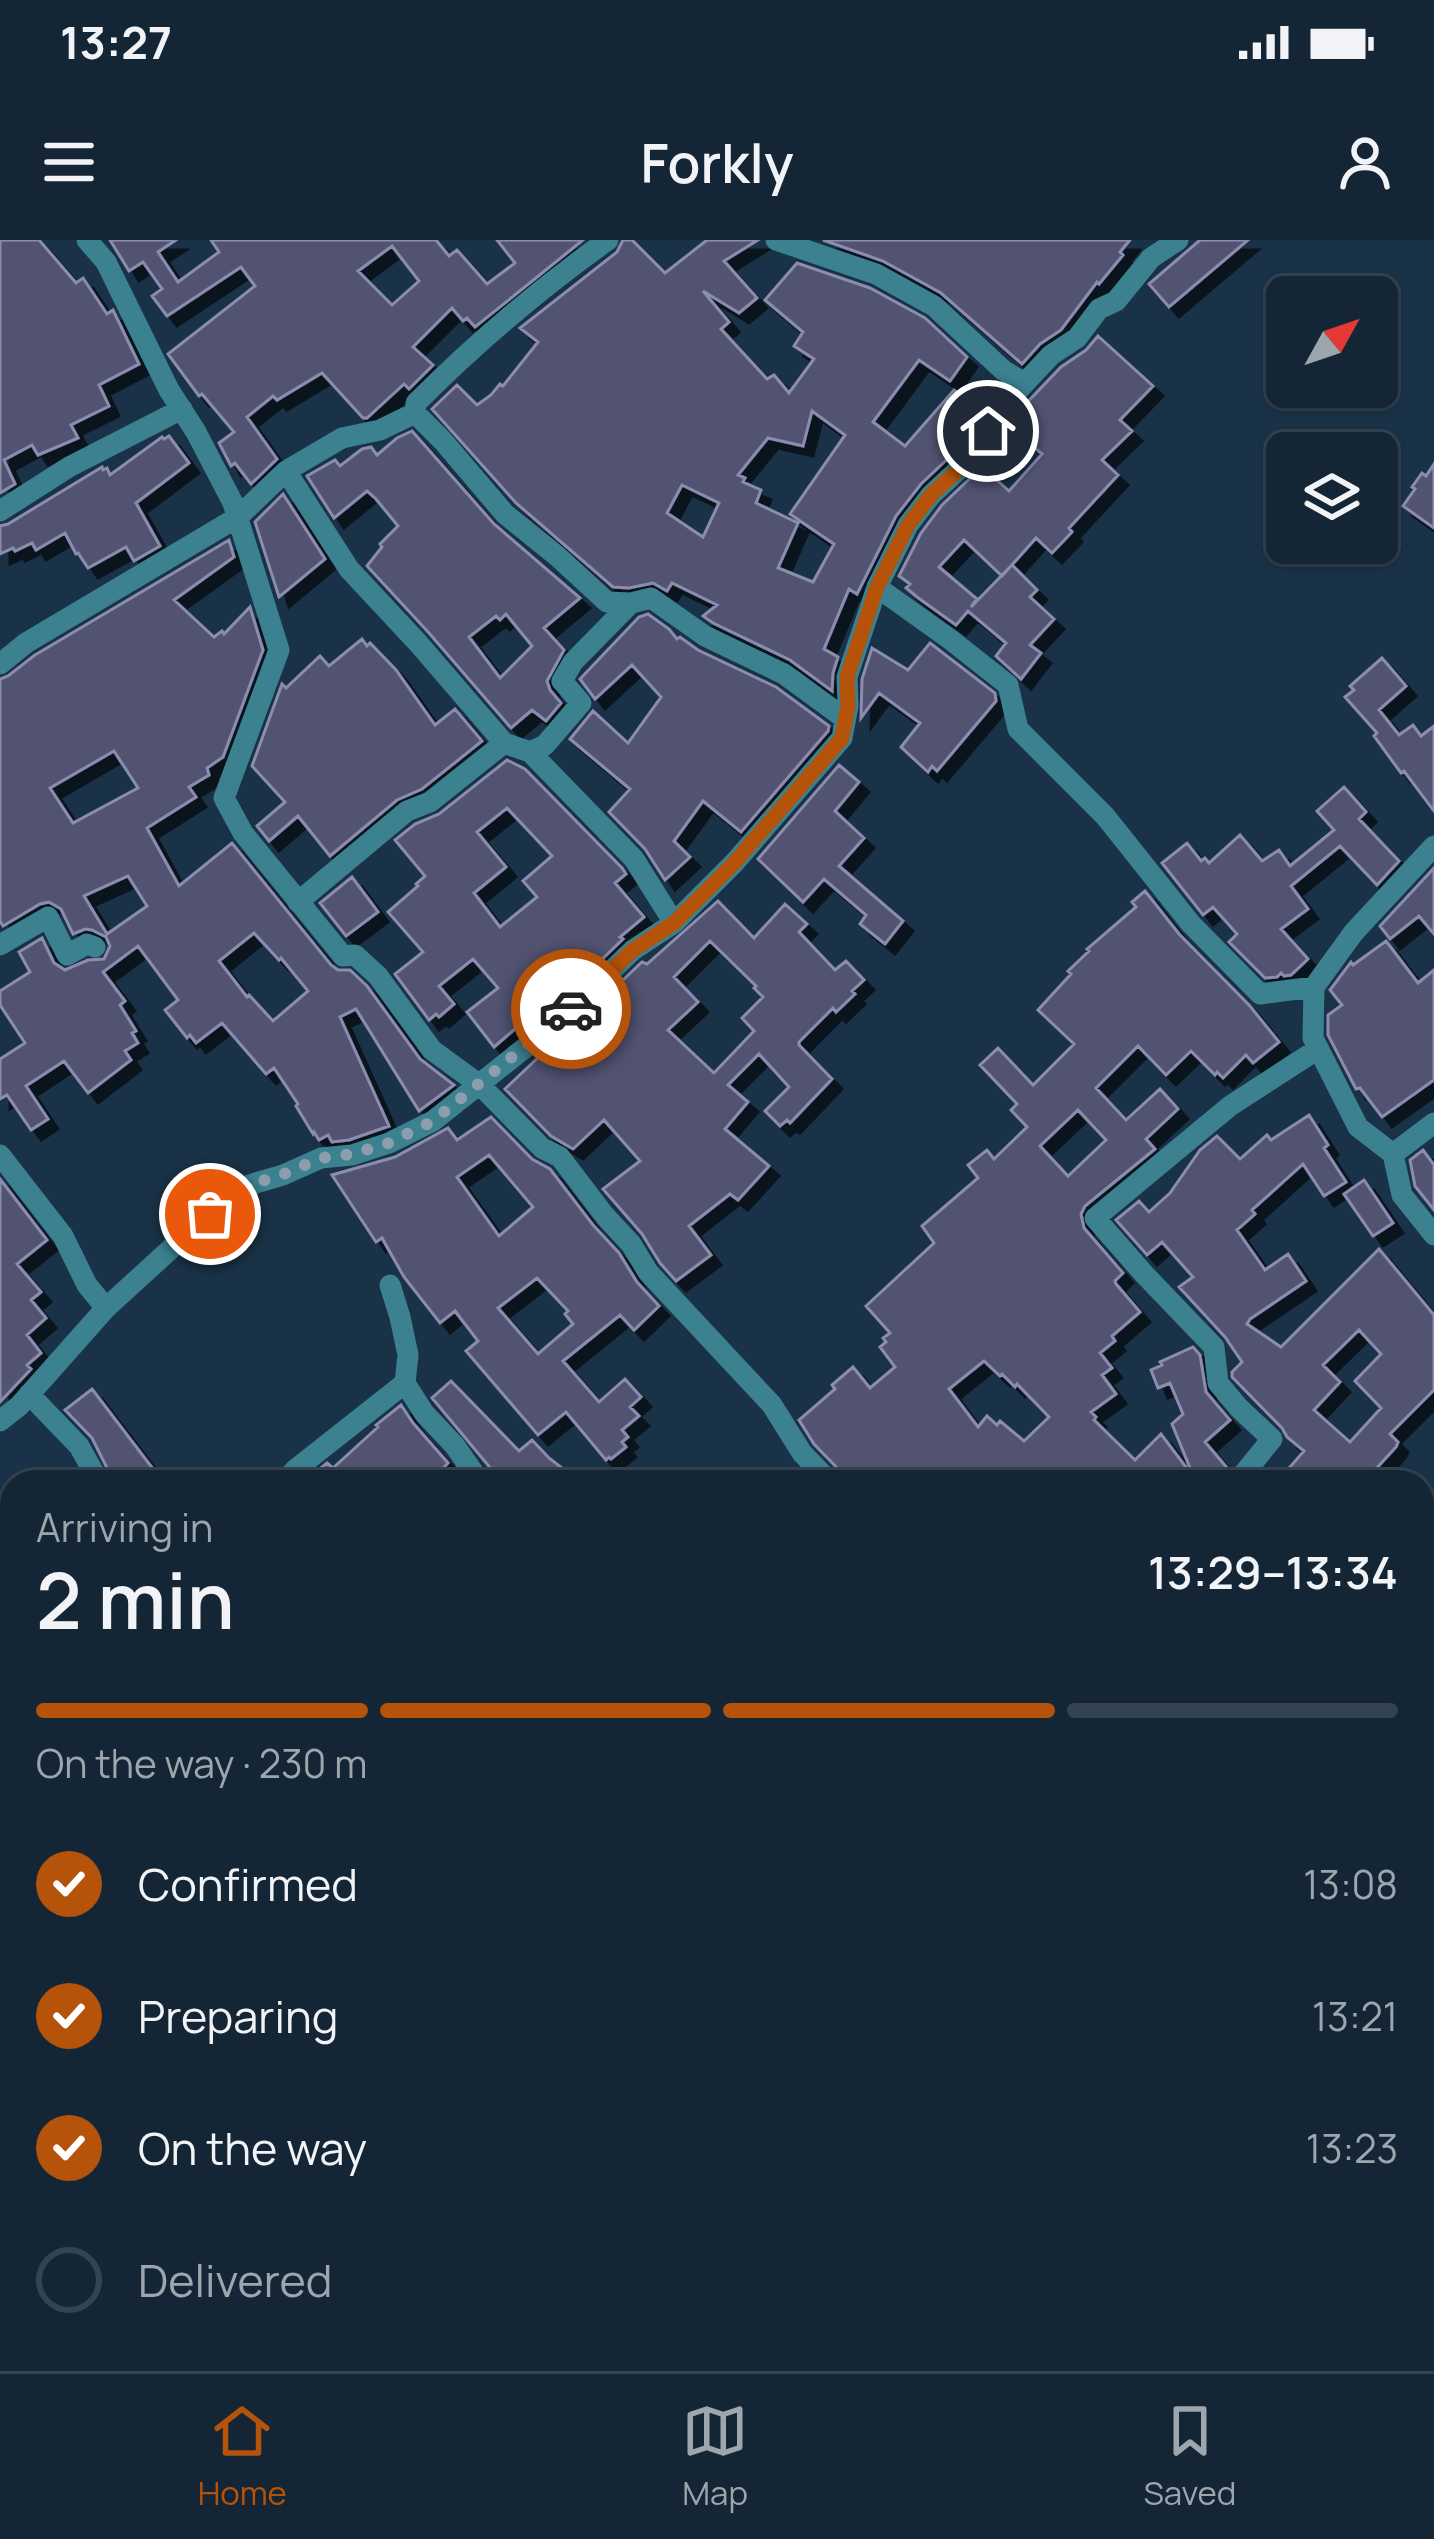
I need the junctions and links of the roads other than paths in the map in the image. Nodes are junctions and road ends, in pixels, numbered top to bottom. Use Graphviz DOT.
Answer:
graph roads {
  1 [pos="87,240"];
  2 [pos="608,240"];
  3 [pos="776,240"];
  4 [pos="1178,240"];
  5 [pos="1024,383"];
  6 [pos="182,410"];
  7 [pos="415,413"];
  8 [pos="286,471"];
  9 [pos="0,511"];
  10 [pos="238,517"];
  11 [pos="877,587"];
  12 [pos="631,603"];
  13 [pos="2,657"];
  14 [pos="844,718"];
  15 [pos="504,743"];
  16 [pos="530,752"];
  17 [pos="1434,846"];
  18 [pos="298,902"];
  19 [pos="674,923"];
  20 [pos="0,945"];
  21 [pos="95,947"];
  22 [pos="1315,987"];
  23 [pos="1318,1049"];
  24 [pos="480,1085"];
  25 [pos="1434,1123"];
  26 [pos="0,1154"];
  27 [pos="1393,1154"];
  28 [pos="1434,1235"];
  29 [pos="390,1285"];
  30 [pos="106,1307"];
  31 [pos="405,1383"];
  32 [pos="29,1394"];
  33 [pos="0,1421"];
  34 [pos="92,1470"];
  35 [pos="295,1470"];
  36 [pos="472,1470"];
  37 [pos="818,1470"];
  38 [pos="1247,1470"];
  1 -- 6 [label="street"];
  2 -- 7 [label="street"];
  3 -- 5 [label="street"];
  4 -- 5 [label="street"];
  5 -- 11 [label="street"];
  6 -- 9 [label="street"];
  6 -- 10 [label="street"];
  7 -- 8 [label="street"];
  7 -- 12 [label="street"];
  8 -- 10 [label="street"];
  8 -- 15 [label="street"];
  10 -- 13 [label="street"];
  10 -- 18 [label="street"];
  11 -- 14 [label="street"];
  11 -- 22 [label="street"];
  12 -- 14 [label="street"];
  12 -- 16 [label="street"];
  14 -- 19 [label="street"];
  15 -- 16 [label="street"];
  15 -- 18 [label="street"];
  16 -- 19 [label="street"];
  17 -- 22 [label="street"];
  18 -- 24 [label="street"];
  19 -- 24 [label="street"];
  20 -- 21 [label="street"];
  22 -- 23 [label="street"];
  23 -- 27 [label="street"];
  23 -- 38 [label="street"];
  24 -- 30 [label="street"];
  24 -- 37 [label="street"];
  25 -- 27 [label="street"];
  26 -- 30 [label="street"];
  27 -- 28 [label="street"];
  29 -- 31 [label="street"];
  30 -- 32 [label="street"];
  31 -- 35 [label="street"];
  31 -- 36 [label="street"];
  32 -- 33 [label="street"];
  32 -- 34 [label="street"];
}
